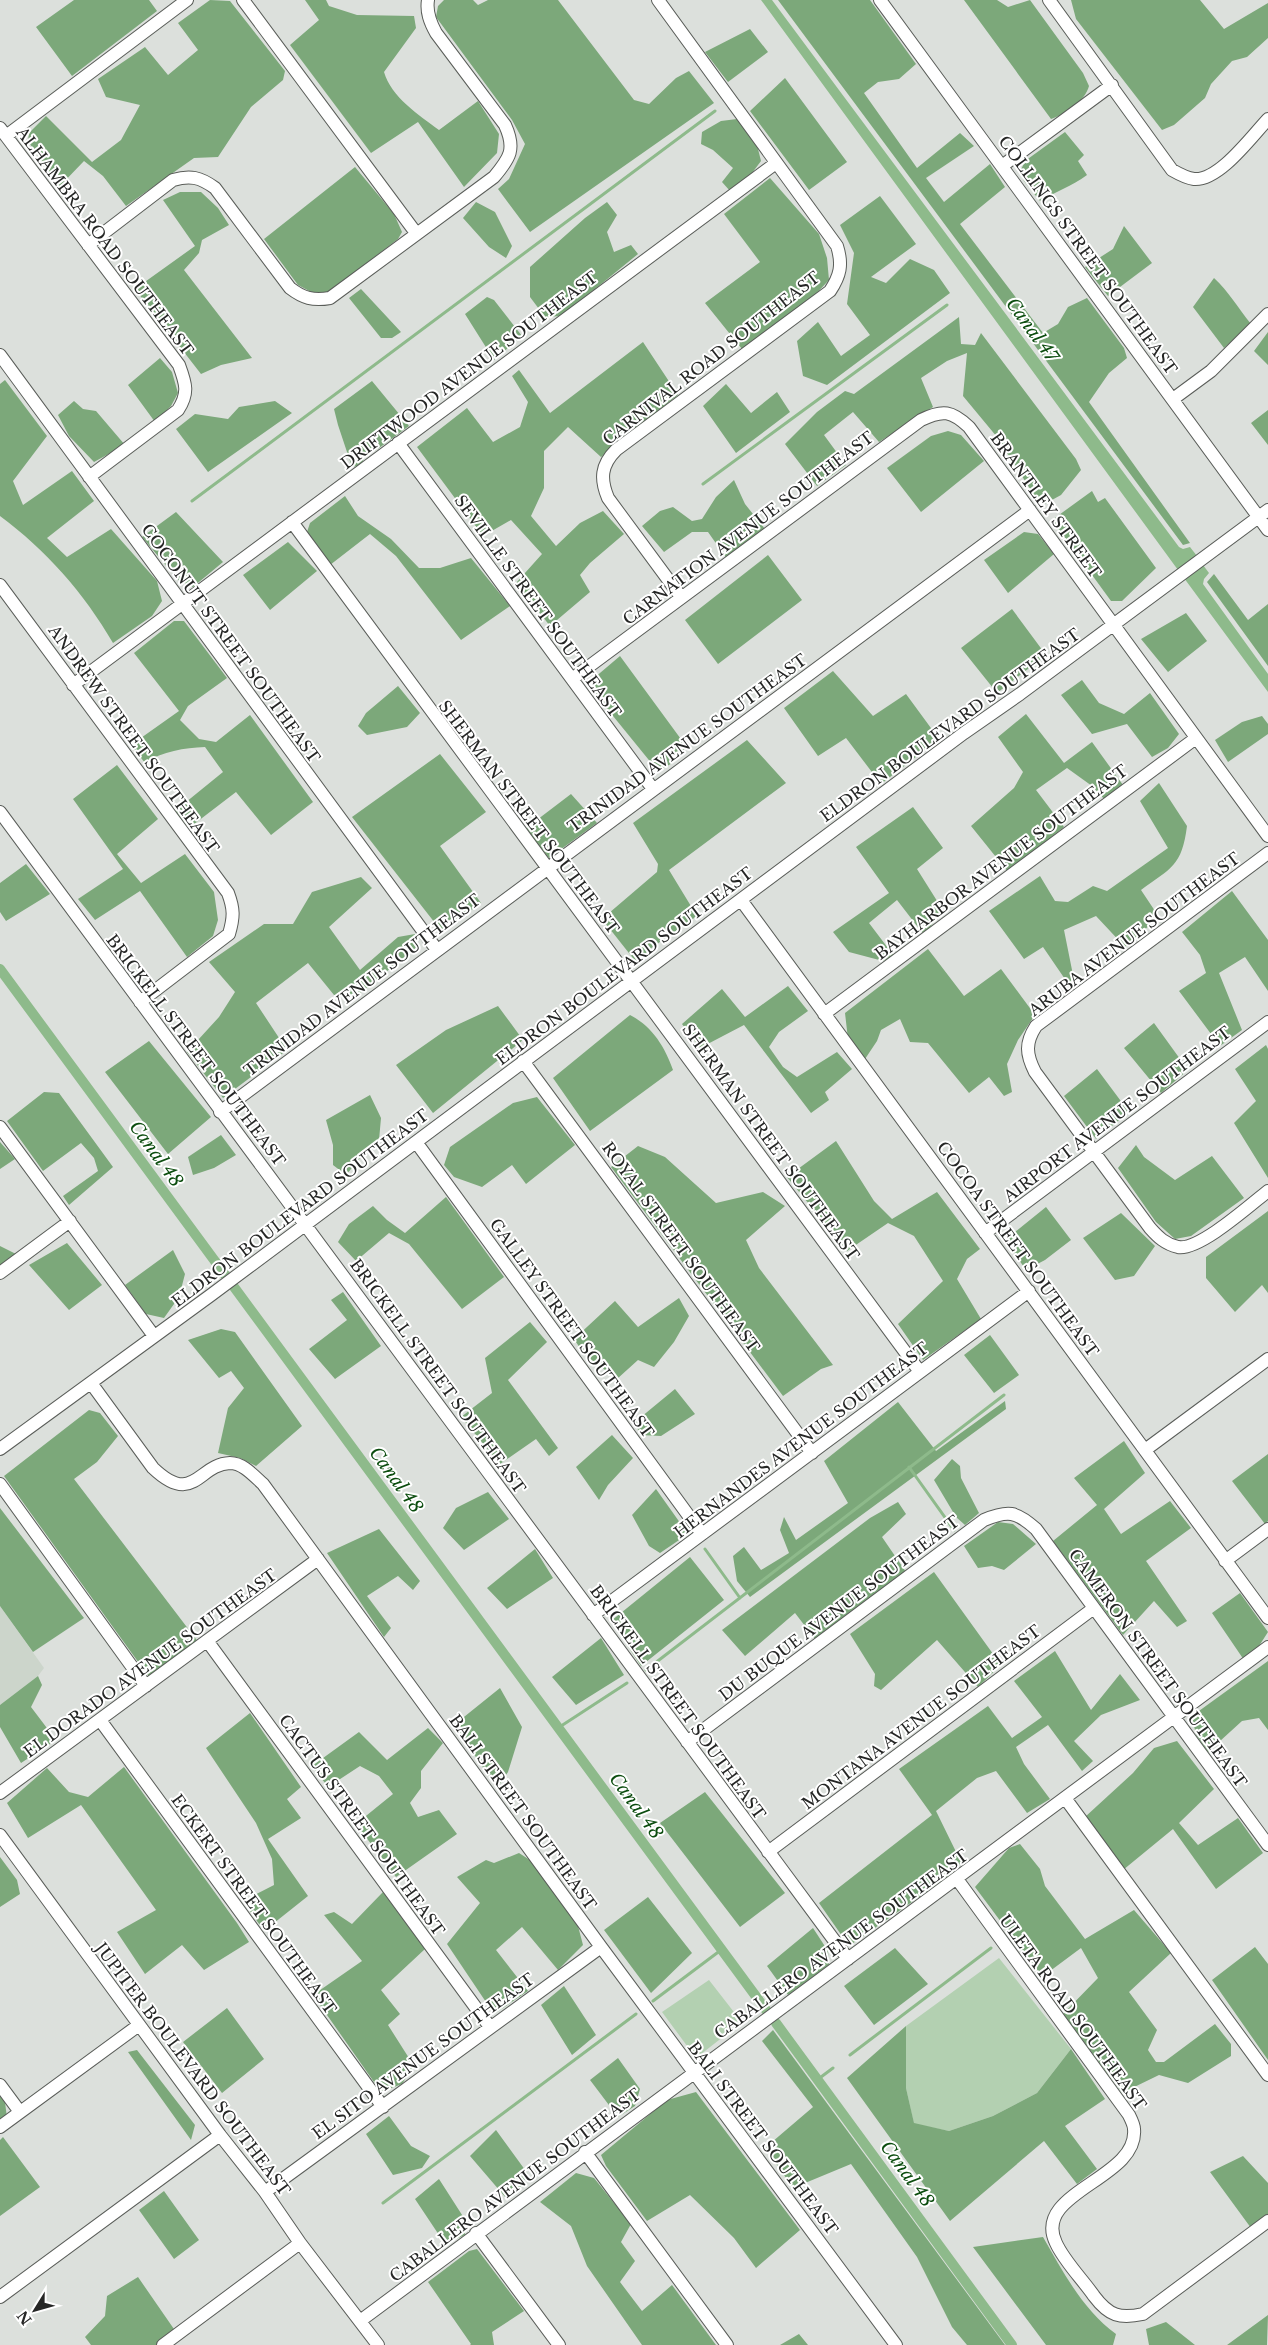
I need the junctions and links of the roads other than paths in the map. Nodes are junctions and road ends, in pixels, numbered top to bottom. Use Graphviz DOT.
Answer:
graph roads {
  1 [pos="187,0"];
  2 [pos="243,0"];
  3 [pos="428,0"];
  4 [pos="658,0"];
  5 [pos="880,0"];
  6 [pos="1049,0"];
  7 [pos="1112,85"];
  8 [pos="1268,119"];
  9 [pos="3,132"];
  10 [pos="776,163"];
  11 [pos="1002,166"];
  12 [pos="416,233"];
  13 [pos="88,245"];
  14 [pos="1268,314"];
  15 [pos="0,355"];
  16 [pos="1173,399"];
  17 [pos="946,413"];
  18 [pos="398,443"];
  19 [pos="89,477"];
  20 [pos="1030,510"];
  21 [pos="1263,513"];
  22 [pos="292,522"];
  23 [pos="1268,530"];
  24 [pos="0,585"];
  25 [pos="681,597"];
  26 [pos="182,603"];
  27 [pos="1112,625"];
  28 [pos="572,679"];
  29 [pos="73,685"];
  30 [pos="1196,738"];
  31 [pos="653,789"];
  32 [pos="0,812"];
  33 [pos="1268,836"];
  34 [pos="1268,853"];
  35 [pos="545,868"];
  36 [pos="740,900"];
  37 [pos="436,950"];
  38 [pos="632,981"];
  39 [pos="140,1002"];
  40 [pos="824,1014"];
  41 [pos="1268,1022"];
  42 [pos="524,1061"];
  43 [pos="220,1112"];
  44 [pos="0,1127"];
  45 [pos="416,1142"];
  46 [pos="1094,1152"];
  47 [pos="1268,1191"];
  48 [pos="70,1221"];
  49 [pos="306,1224"];
  50 [pos="985,1232"];
  51 [pos="0,1273"];
  52 [pos="1028,1291"];
  53 [pos="154,1336"];
  54 [pos="1268,1359"];
  55 [pos="920,1372"];
  56 [pos="91,1382"];
  57 [pos="0,1449"];
  58 [pos="1145,1450"];
  59 [pos="812,1453"];
  60 [pos="0,1484"];
  61 [pos="1016,1514"];
  62 [pos="1268,1529"];
  63 [pos="702,1534"];
  64 [pos="318,1559"];
  65 [pos="1225,1561"];
  66 [pos="1094,1608"];
  67 [pos="593,1615"];
  68 [pos="1268,1618"];
  69 [pos="208,1642"];
  70 [pos="1268,1647"];
  71 [pos="146,1686"];
  72 [pos="1173,1717"];
  73 [pos="100,1720"];
  74 [pos="687,1742"];
  75 [pos="0,1793"];
  76 [pos="1065,1798"];
  77 [pos="0,1835"];
  78 [pos="1268,1846"];
  79 [pos="768,1852"];
  80 [pos="957,1879"];
  81 [pos="600,1947"];
  82 [pos="848,1959"];
  83 [pos="139,2025"];
  84 [pos="490,2028"];
  85 [pos="694,2072"];
  86 [pos="1268,2075"];
  87 [pos="0,2084"];
  88 [pos="383,2107"];
  89 [pos="20,2112"];
  90 [pos="0,2126"];
  91 [pos="220,2135"];
  92 [pos="585,2152"];
  93 [pos="265,2192"];
  94 [pos="1268,2221"];
  95 [pos="476,2233"];
  96 [pos="300,2243"];
  97 [pos="0,2297"];
  98 [pos="360,2321"];
  99 [pos="163,2345"];
  100 [pos="377,2345"];
  101 [pos="559,2345"];
  102 [pos="727,2345"];
  103 [pos="896,2345"];
  1 -- 9 [label="street"];
  2 -- 12 [label="street"];
  3 -- 12 [label="street"];
  4 -- 10 [label="street"];
  5 -- 11 [label="street, COLLINGS STREET SOUTHEAST"];
  6 -- 7 [label="street"];
  7 -- 8 [label="street"];
  7 -- 11 [label="street"];
  9 -- 13 [label="street, ALHAMBRA ROAD SOUTHEAST"];
  10 -- 18 [label="street, DRIFTWOOD AVENUE SOUTHEAST"];
  10 -- 25 [label="street, CARNIVAL ROAD SOUTHEAST"];
  11 -- 16 [label="street, COLLINGS STREET SOUTHEAST"];
  12 -- 13 [label="street"];
  13 -- 19 [label="street, ALHAMBRA ROAD SOUTHEAST"];
  14 -- 16 [label="street"];
  15 -- 19 [label="street, COCONUT STREET SOUTHEAST"];
  16 -- 21 [label="street, COLLINGS STREET SOUTHEAST"];
  17 -- 20 [label="street, BRANTLEY STREET"];
  17 -- 25 [label="street, CARNATION AVENUE SOUTHEAST"];
  18 -- 22 [label="street, DRIFTWOOD AVENUE SOUTHEAST"];
  18 -- 28 [label="street, SEVILLE STREET SOUTHEAST"];
  19 -- 26 [label="street, COCONUT STREET SOUTHEAST"];
  20 -- 27 [label="street, BRANTLEY STREET"];
  20 -- 31 [label="street, TRINIDAD AVENUE SOUTHEAST"];
  21 -- 23 [label="street, COLLINGS STREET SOUTHEAST"];
  21 -- 27 [label="street, ELDRON BOULEVARD SOUTHEAST"];
  22 -- 26 [label="street, DRIFTWOOD AVENUE SOUTHEAST"];
  22 -- 35 [label="street, SHERMAN STREET SOUTHEAST"];
  24 -- 29 [label="street, ANDREW STREET SOUTHEAST"];
  25 -- 28 [label="street, CARNATION AVENUE SOUTHEAST"];
  26 -- 29 [label="street, DRIFTWOOD AVENUE SOUTHEAST"];
  26 -- 37 [label="street, COCONUT STREET SOUTHEAST"];
  27 -- 30 [label="street, BRANTLEY STREET"];
  27 -- 36 [label="street, ELDRON BOULEVARD SOUTHEAST"];
  28 -- 31 [label="street, SEVILLE STREET SOUTHEAST"];
  29 -- 39 [label="street, ANDREW STREET SOUTHEAST"];
  30 -- 33 [label="street, BRANTLEY STREET"];
  30 -- 40 [label="street, BAYHARBOR AVENUE SOUTHEAST"];
  31 -- 35 [label="street, TRINIDAD AVENUE SOUTHEAST"];
  32 -- 39 [label="street, BRICKELL STREET SOUTHEAST"];
  34 -- 46 [label="street, ARUBA AVENUE SOUTHEAST"];
  35 -- 37 [label="street, TRINIDAD AVENUE SOUTHEAST"];
  35 -- 38 [label="street, SHERMAN STREET SOUTHEAST"];
  36 -- 38 [label="street, ELDRON BOULEVARD SOUTHEAST"];
  36 -- 40 [label="street, COCOA STREET SOUTHEAST"];
  37 -- 43 [label="street, TRINIDAD AVENUE SOUTHEAST"];
  38 -- 42 [label="street, ELDRON BOULEVARD SOUTHEAST"];
  38 -- 55 [label="street, SHERMAN STREET SOUTHEAST"];
  39 -- 43 [label="street, BRICKELL STREET SOUTHEAST"];
  40 -- 50 [label="street, COCOA STREET SOUTHEAST"];
  41 -- 46 [label="street, AIRPORT AVENUE SOUTHEAST"];
  42 -- 45 [label="street, ELDRON BOULEVARD SOUTHEAST"];
  42 -- 59 [label="street, ROYAL STREET SOUTHEAST"];
  43 -- 49 [label="street, BRICKELL STREET SOUTHEAST"];
  44 -- 48 [label="street"];
  45 -- 49 [label="street, ELDRON BOULEVARD SOUTHEAST"];
  45 -- 63 [label="street, GALLEY STREET SOUTHEAST"];
  46 -- 47 [label="street"];
  46 -- 50 [label="street, AIRPORT AVENUE SOUTHEAST"];
  48 -- 51 [label="street"];
  48 -- 53 [label="street"];
  49 -- 53 [label="street, ELDRON BOULEVARD SOUTHEAST"];
  49 -- 67 [label="street, BRICKELL STREET SOUTHEAST"];
  50 -- 52 [label="street, COCOA STREET SOUTHEAST"];
  52 -- 55 [label="street, HERNANDES AVENUE SOUTHEAST"];
  52 -- 58 [label="street, COCOA STREET SOUTHEAST"];
  53 -- 56 [label="street, ELDRON BOULEVARD SOUTHEAST"];
  54 -- 58 [label="street"];
  55 -- 59 [label="street, HERNANDES AVENUE SOUTHEAST"];
  56 -- 57 [label="street, ELDRON BOULEVARD SOUTHEAST"];
  56 -- 64 [label="street, BALI STREET SOUTHEAST"];
  58 -- 65 [label="street, COCOA STREET SOUTHEAST"];
  59 -- 63 [label="street, HERNANDES AVENUE SOUTHEAST"];
  60 -- 71 [label="street"];
  61 -- 66 [label="street, CAMERON STREET SOUTHEAST"];
  61 -- 74 [label="street, DU BUQUE AVENUE SOUTHEAST"];
  62 -- 65 [label="street"];
  63 -- 67 [label="street, HERNANDES AVENUE SOUTHEAST"];
  64 -- 69 [label="street, EL DORADO AVENUE SOUTHEAST"];
  64 -- 81 [label="street, BALI STREET SOUTHEAST"];
  65 -- 68 [label="street, COCOA STREET SOUTHEAST"];
  66 -- 72 [label="street, CAMERON STREET SOUTHEAST"];
  66 -- 79 [label="street, MONTANA AVENUE SOUTHEAST"];
  67 -- 74 [label="street, BRICKELL STREET SOUTHEAST"];
  69 -- 71 [label="street, EL DORADO AVENUE SOUTHEAST"];
  69 -- 84 [label="street, CACTUS STREET SOUTHEAST"];
  70 -- 72 [label="street, CABALLERO AVENUE SOUTHEAST"];
  71 -- 73 [label="street, EL DORADO AVENUE SOUTHEAST"];
  72 -- 76 [label="street, CABALLERO AVENUE SOUTHEAST"];
  72 -- 78 [label="street, CAMERON STREET SOUTHEAST"];
  73 -- 75 [label="street, EL DORADO AVENUE SOUTHEAST"];
  73 -- 88 [label="street, ECKERT STREET SOUTHEAST"];
  74 -- 79 [label="street, BRICKELL STREET SOUTHEAST"];
  76 -- 80 [label="street, CABALLERO AVENUE SOUTHEAST"];
  76 -- 86 [label="street"];
  77 -- 83 [label="street, JUPITER BOULEVARD SOUTHEAST"];
  79 -- 82 [label="street, BRICKELL STREET SOUTHEAST"];
  80 -- 82 [label="street, CABALLERO AVENUE SOUTHEAST"];
  80 -- 94 [label="street, ULETA ROAD SOUTHEAST"];
  81 -- 84 [label="street, EL SITO AVENUE SOUTHEAST"];
  81 -- 85 [label="street, BALI STREET SOUTHEAST"];
  82 -- 85 [label="street, CABALLERO AVENUE SOUTHEAST"];
  83 -- 89 [label="street"];
  83 -- 91 [label="street, JUPITER BOULEVARD SOUTHEAST"];
  84 -- 88 [label="street, EL SITO AVENUE SOUTHEAST"];
  85 -- 92 [label="street, CABALLERO AVENUE SOUTHEAST"];
  85 -- 103 [label="street, BALI STREET SOUTHEAST"];
  87 -- 89 [label="street"];
  88 -- 93 [label="street, EL SITO AVENUE SOUTHEAST"];
  89 -- 90 [label="street"];
  91 -- 93 [label="street, JUPITER BOULEVARD SOUTHEAST"];
  91 -- 97 [label="street"];
  92 -- 95 [label="street, CABALLERO AVENUE SOUTHEAST"];
  92 -- 102 [label="street"];
  93 -- 96 [label="street, JUPITER BOULEVARD SOUTHEAST"];
  95 -- 98 [label="street, CABALLERO AVENUE SOUTHEAST"];
  95 -- 101 [label="street"];
  96 -- 98 [label="street, JUPITER BOULEVARD SOUTHEAST"];
  96 -- 99 [label="street"];
  98 -- 100 [label="street, JUPITER BOULEVARD SOUTHEAST"];
}
